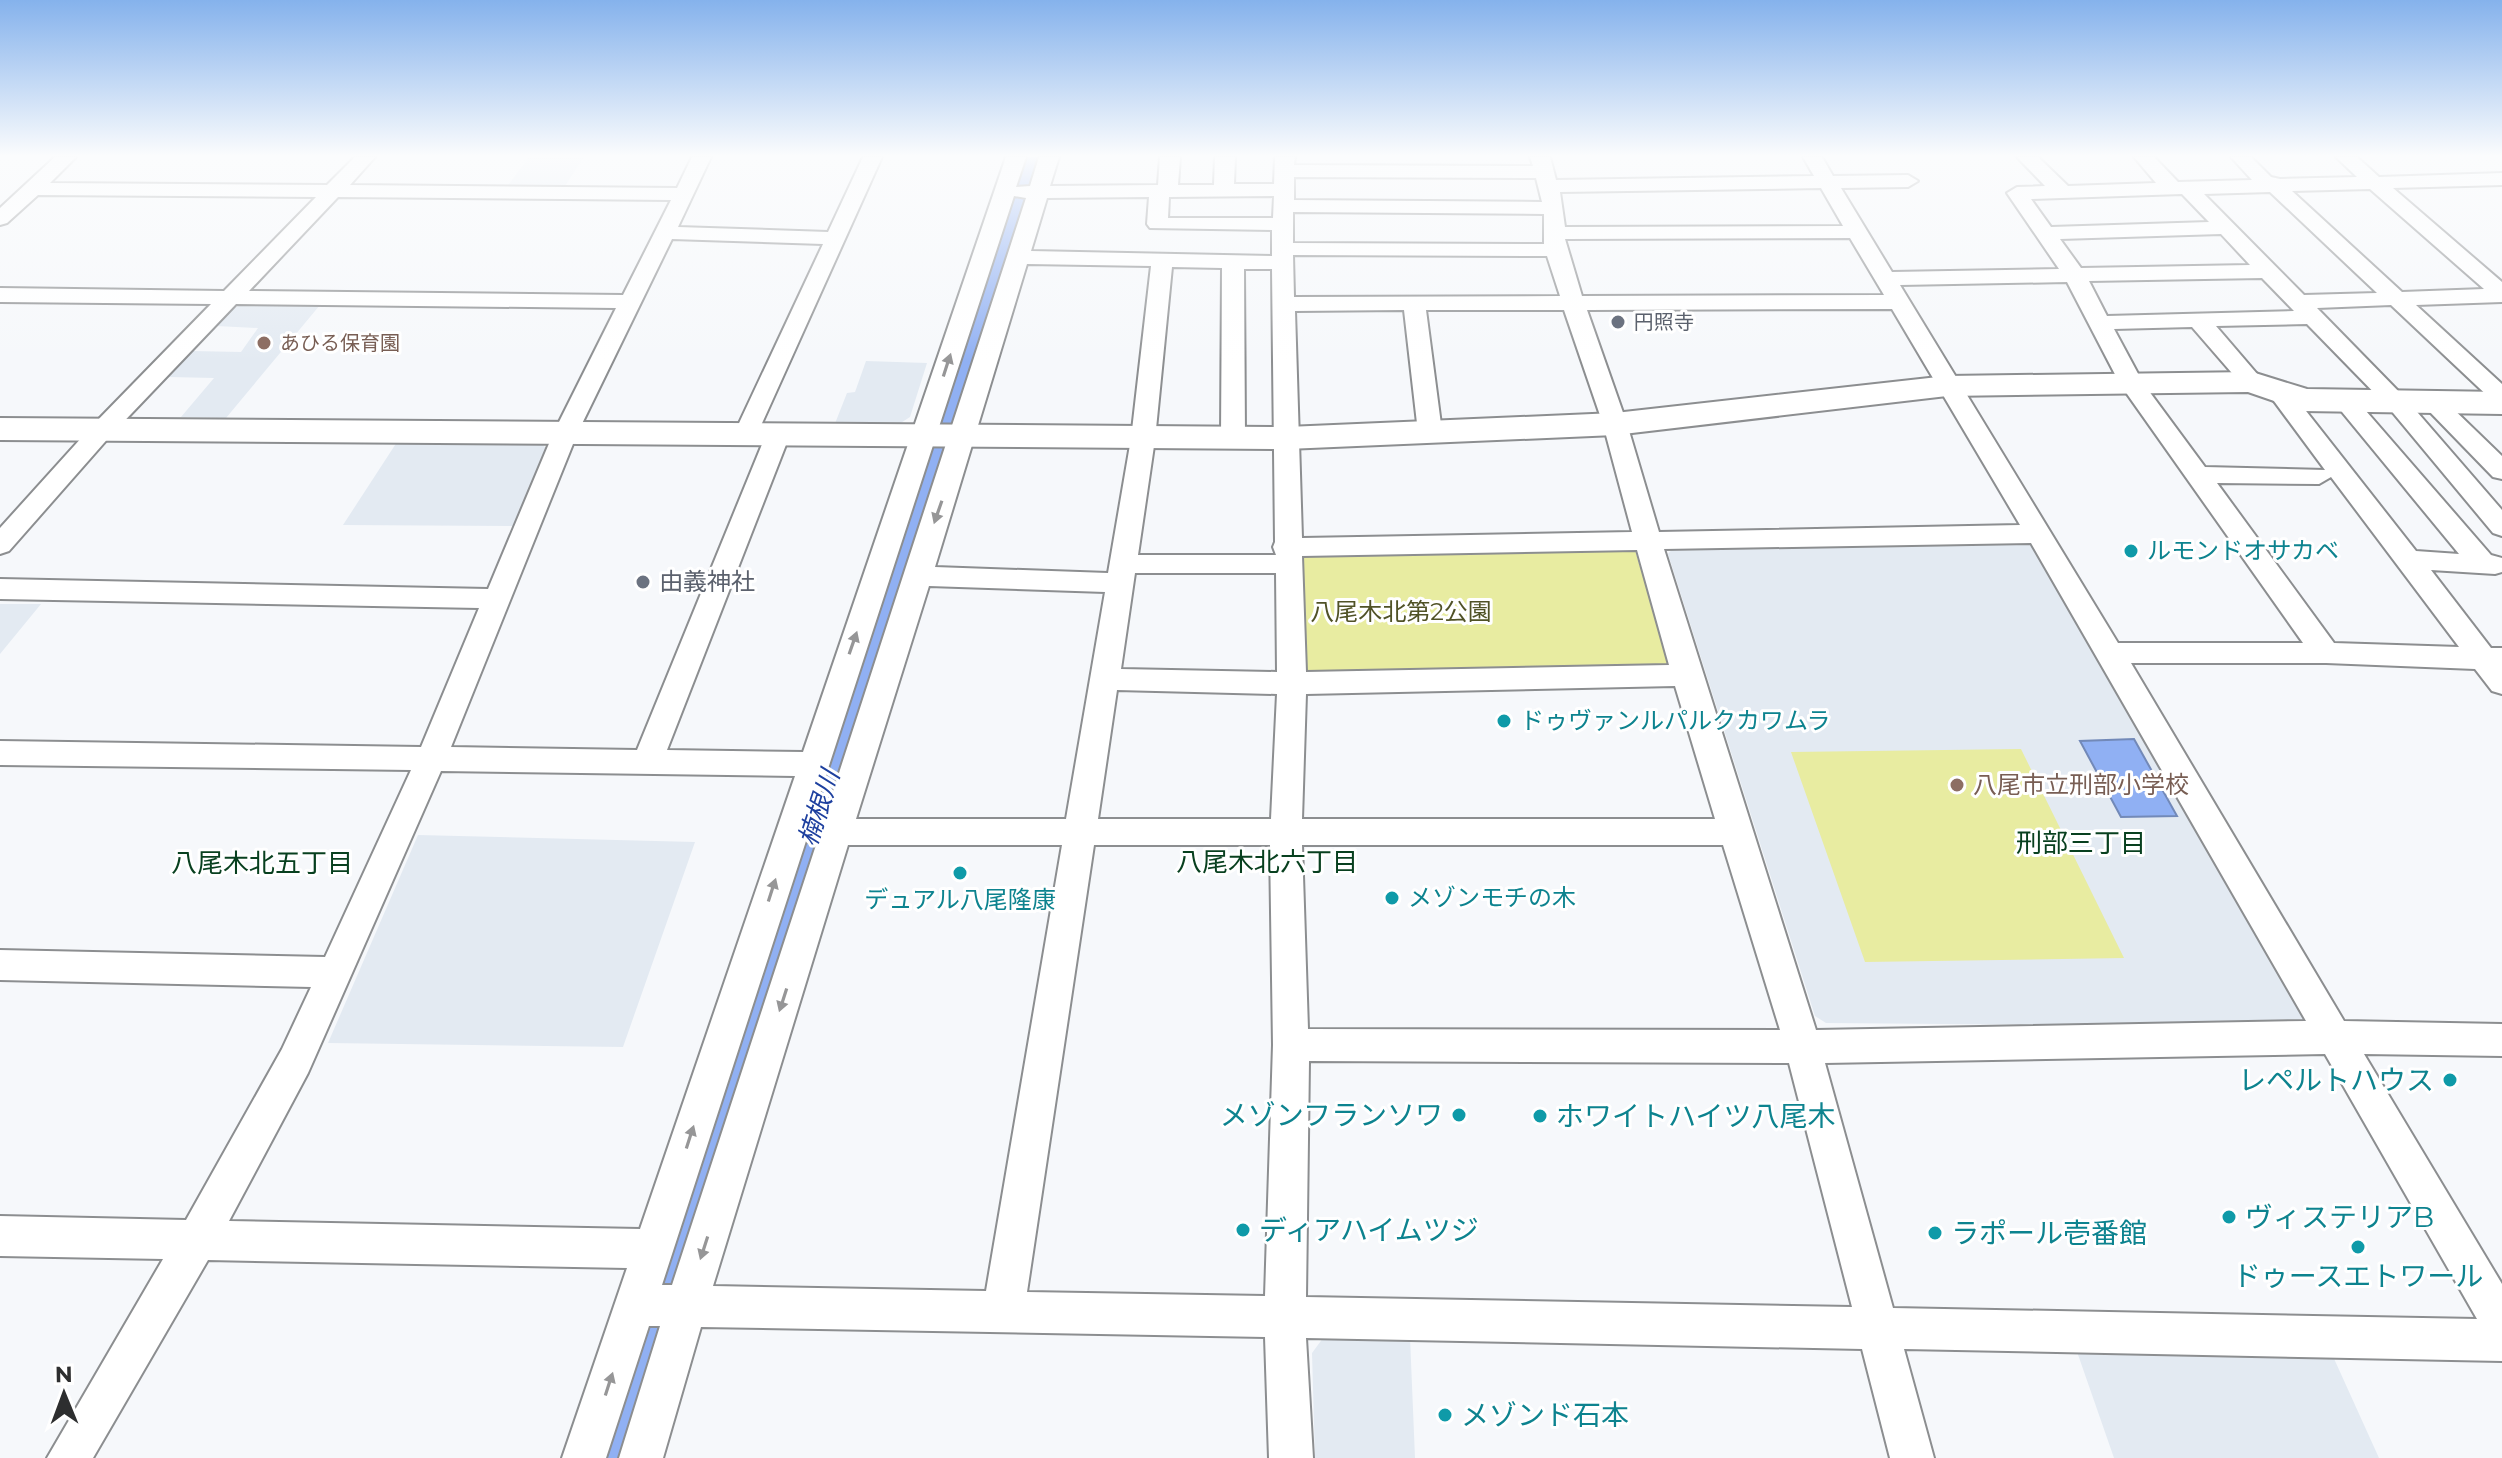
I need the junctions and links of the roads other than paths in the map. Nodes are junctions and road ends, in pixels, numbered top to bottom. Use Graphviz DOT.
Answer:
graph roads {
  1 [pos="300,225"];
  2 [pos="669,225"];
  3 [pos="842,225"];
  4 [pos="1008,225"];
  5 [pos="1020,225"];
  6 [pos="1282,225"];
  7 [pos="1553,225"];
  8 [pos="1852,225"];
  9 [pos="2040,225"];
  10 [pos="2223,225"];
  11 [pos="2316,225"];
  12 [pos="2423,225"];
  13 [pos="2227,228"];
  14 [pos="1856,232"];
  15 [pos="665,233"];
  16 [pos="2046,233"];
  17 [pos="836,238"];
  18 [pos="1555,242"];
  19 [pos="1282,256"];
  20 [pos="1019,257"];
  21 [pos="1162,261"];
  22 [pos="1233,262"];
  23 [pos="2270,271"];
  24 [pos="2075,276"];
  25 [pos="1884,279"];
  26 [pos="2501,291"];
  27 [pos="0,295"];
  28 [pos="230,297"];
  29 [pos="2398,298"];
  30 [pos="632,302"];
  31 [pos="1897,302"];
  32 [pos="1575,303"];
  33 [pos="1285,304"];
  34 [pos="1414,304"];
  35 [pos="2306,309"];
  36 [pos="2198,320"];
  37 [pos="2099,323"];
  38 [pos="2132,384"];
  39 [pos="1947,386"];
  40 [pos="2266,388"];
  41 [pos="2502,400"];
  42 [pos="2345,401"];
  43 [pos="2397,403"];
  44 [pos="2435,404"];
  45 [pos="1615,424"];
  46 [pos="0,429"];
  47 [pos="102,430"];
  48 [pos="1430,432"];
  49 [pos="565,434"];
  50 [pos="761,436"];
  51 [pos="1233,437"];
  52 [pos="922,438"];
  53 [pos="963,438"];
  54 [pos="1287,438"];
  55 [pos="1143,439"];
  56 [pos="2502,471"];
  57 [pos="2198,475"];
  58 [pos="2319,476"];
  59 [pos="2502,527"];
  60 [pos="2039,534"];
  61 [pos="1649,541"];
  62 [pos="0,545"];
  63 [pos="1286,555"];
  64 [pos="2409,560"];
  65 [pos="2492,565"];
  66 [pos="1122,574"];
  67 [pos="916,576"];
  68 [pos="0,589"];
  69 [pos="496,599"];
  70 [pos="2110,653"];
  71 [pos="2326,653"];
  72 [pos="2493,658"];
  73 [pos="1686,675"];
  74 [pos="1106,679"];
  75 [pos="1292,683"];
  76 [pos="2502,683"];
  77 [pos="0,753"];
  78 [pos="431,760"];
  79 [pos="647,763"];
  80 [pos="812,764"];
  81 [pos="815,832"];
  82 [pos="1735,832"];
  83 [pos="1082,833"];
  84 [pos="1286,833"];
  85 [pos="0,965"];
  86 [pos="336,972"];
  87 [pos="2337,1037"];
  88 [pos="2502,1040"];
  89 [pos="1291,1045"];
  90 [pos="1803,1047"];
  91 [pos="0,1236"];
  92 [pos="197,1240"];
  93 [pos="653,1249"];
  94 [pos="661,1305"];
  95 [pos="1003,1314"];
  96 [pos="1285,1320"];
  97 [pos="2502,1323"];
  98 [pos="1879,1328"];
  99 [pos="2502,1340"];
  100 [pos="69,1458"];
  101 [pos="584,1458"];
  102 [pos="641,1458"];
  103 [pos="1291,1458"];
  104 [pos="1912,1458"];
  1 -- 28 [label="street"];
  2 -- 15 [label="street"];
  3 -- 17 [label="street"];
  52 -- 4 [label="street, one-way"];
  5 -- 20 [label="street"];
  6 -- 19 [label="street"];
  7 -- 18 [label="street"];
  8 -- 14 [label="street"];
  9 -- 16 [label="street"];
  10 -- 13 [label="street"];
  11 -- 29 [label="street"];
  12 -- 26 [label="street"];
  13 -- 16 [label="street"];
  13 -- 23 [label="street"];
  14 -- 18 [label="street"];
  14 -- 25 [label="street"];
  15 -- 17 [label="street"];
  15 -- 30 [label="street"];
  16 -- 24 [label="street"];
  17 -- 50 [label="street"];
  18 -- 19 [label="street"];
  18 -- 32 [label="street"];
  19 -- 22 [label="street"];
  19 -- 33 [label="street"];
  20 -- 21 [label="street"];
  20 -- 53 [label="street"];
  21 -- 22 [label="street"];
  21 -- 55 [label="street"];
  22 -- 51 [label="street"];
  23 -- 24 [label="street"];
  23 -- 35 [label="street"];
  24 -- 25 [label="street"];
  24 -- 37 [label="street"];
  25 -- 31 [label="street"];
  26 -- 29 [label="street"];
  27 -- 28 [label="street"];
  28 -- 30 [label="street"];
  28 -- 47 [label="street"];
  29 -- 35 [label="street"];
  29 -- 41 [label="street"];
  30 -- 49 [label="street"];
  31 -- 32 [label="street"];
  31 -- 39 [label="street"];
  32 -- 34 [label="street"];
  32 -- 45 [label="street"];
  33 -- 34 [label="street"];
  33 -- 54 [label="street"];
  34 -- 48 [label="street"];
  35 -- 36 [label="street"];
  35 -- 43 [label="street"];
  36 -- 37 [label="street"];
  36 -- 40 [label="street"];
  37 -- 38 [label="street"];
  38 -- 39 [label="street"];
  38 -- 40 [label="street"];
  38 -- 57 [label="street"];
  39 -- 45 [label="street"];
  39 -- 60 [label="street"];
  40 -- 42 [label="street"];
  40 -- 64 [label="street"];
  41 -- 44 [label="street"];
  42 -- 43 [label="street"];
  42 -- 65 [label="street"];
  43 -- 44 [label="street"];
  43 -- 59 [label="street"];
  44 -- 56 [label="street"];
  45 -- 48 [label="street"];
  45 -- 61 [label="street"];
  46 -- 47 [label="street"];
  47 -- 49 [label="street"];
  47 -- 62 [label="street"];
  48 -- 54 [label="street"];
  49 -- 50 [label="street"];
  49 -- 69 [label="street"];
  50 -- 52 [label="street"];
  50 -- 79 [label="street"];
  51 -- 54 [label="street"];
  51 -- 55 [label="street"];
  52 -- 53 [label="street"];
  80 -- 52 [label="street, one-way"];
  53 -- 55 [label="street"];
  53 -- 67 [label="street, one-way"];
  54 -- 63 [label="street"];
  55 -- 66 [label="street"];
  57 -- 58 [label="street"];
  57 -- 71 [label="street"];
  60 -- 61 [label="street"];
  60 -- 70 [label="street"];
  61 -- 63 [label="street"];
  61 -- 73 [label="street"];
  63 -- 66 [label="street"];
  63 -- 75 [label="street"];
  64 -- 65 [label="street"];
  64 -- 72 [label="street"];
  66 -- 67 [label="street"];
  66 -- 74 [label="street"];
  67 -- 81 [label="street"];
  68 -- 69 [label="street"];
  69 -- 78 [label="street"];
  70 -- 71 [label="street"];
  70 -- 87 [label="street"];
  71 -- 72 [label="street"];
  72 -- 76 [label="street"];
  73 -- 75 [label="street"];
  73 -- 82 [label="street"];
  74 -- 75 [label="street"];
  74 -- 83 [label="street"];
  75 -- 84 [label="street"];
  77 -- 78 [label="street"];
  78 -- 79 [label="street"];
  78 -- 86 [label="street"];
  79 -- 80 [label="street"];
  80 -- 81 [label="street"];
  81 -- 83 [label="street"];
  93 -- 81 [label="street, one-way"];
  81 -- 94 [label="street, one-way"];
  82 -- 84 [label="street"];
  82 -- 90 [label="street"];
  83 -- 84 [label="street"];
  83 -- 95 [label="street"];
  84 -- 89 [label="street"];
  85 -- 86 [label="street"];
  86 -- 92 [label="street"];
  87 -- 88 [label="street"];
  87 -- 90 [label="street"];
  87 -- 97 [label="street"];
  89 -- 90 [label="street"];
  89 -- 96 [label="street"];
  90 -- 98 [label="street"];
  91 -- 92 [label="street"];
  92 -- 93 [label="street"];
  92 -- 100 [label="street"];
  93 -- 94 [label="street"];
  94 -- 95 [label="street"];
  101 -- 94 [label="street, one-way"];
  94 -- 102 [label="street"];
  95 -- 96 [label="street"];
  96 -- 98 [label="street"];
  96 -- 103 [label="street"];
  98 -- 99 [label="street"];
  98 -- 104 [label="street"];
}
